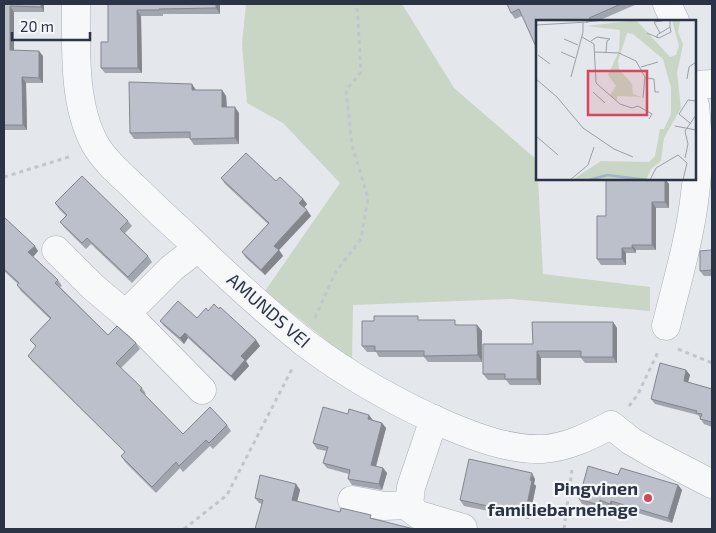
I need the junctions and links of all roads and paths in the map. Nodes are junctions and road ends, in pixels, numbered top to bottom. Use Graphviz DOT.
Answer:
graph roads {
  1 [pos="76,4"];
  2 [pos="357,4"];
  3 [pos="667,4"];
  4 [pos="674,20"];
  5 [pos="712,84"];
  6 [pos="696,85"];
  7 [pos="696,120"];
  8 [pos="96,146"];
  9 [pos="4,176"];
  10 [pos="198,248"];
  11 [pos="56,250"];
  12 [pos="126,314"];
  13 [pos="664,334"];
  14 [pos="305,342"];
  15 [pos="712,363"];
  16 [pos="202,390"];
  17 [pos="434,419"];
  18 [pos="611,425"];
  19 [pos="576,441"];
  20 [pos="712,484"];
  21 [pos="352,500"];
  22 [pos="409,505"];
  23 [pos="463,528"];
  24 [pos="184,529"];
  25 [pos="564,529"];
  1 -- 8 [label="street, AMUNDS VEI"];
  2 -- 14 [label="path"];
  3 -- 4 [label="street"];
  5 -- 6 [label="street"];
  7 -- 13 [label="street"];
  8 -- 9 [label="path"];
  8 -- 10 [label="street, AMUNDS VEI"];
  10 -- 12 [label="street"];
  10 -- 14 [label="street, AMUNDS VEI"];
  11 -- 12 [label="street"];
  12 -- 16 [label="street"];
  13 -- 15 [label="path"];
  13 -- 18 [label="path"];
  14 -- 17 [label="street, AMUNDS VEI"];
  14 -- 24 [label="path"];
  17 -- 19 [label="street, AMUNDS VEI"];
  17 -- 22 [label="street"];
  18 -- 19 [label="street, AMUNDS VEI"];
  18 -- 20 [label="street"];
  19 -- 25 [label="path"];
  21 -- 22 [label="street"];
  22 -- 23 [label="street"];
}
